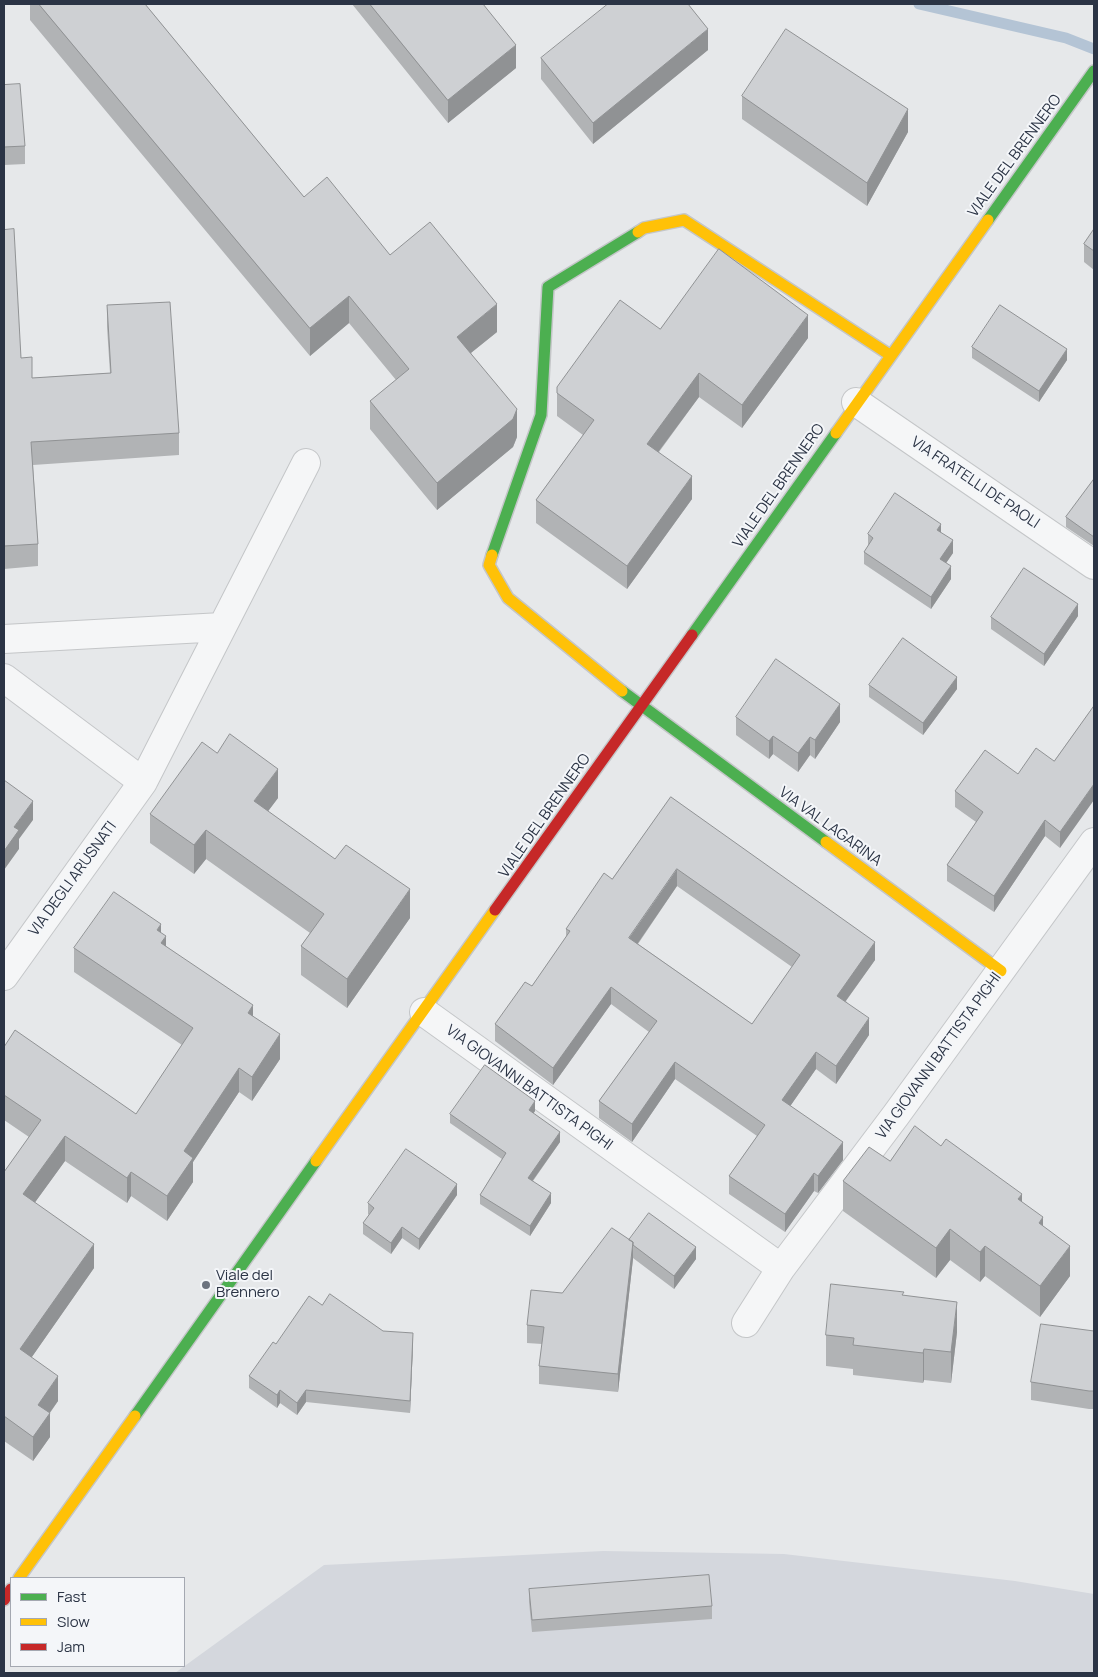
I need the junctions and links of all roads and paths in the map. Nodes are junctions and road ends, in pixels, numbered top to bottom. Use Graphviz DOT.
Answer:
graph roads {
  1 [pos="1094,71"];
  2 [pos="890,355"];
  3 [pos="856,402"];
  4 [pos="306,463"];
  5 [pos="1094,565"];
  6 [pos="222,627"];
  7 [pos="4,638"];
  8 [pos="4,678"];
  9 [pos="642,707"];
  10 [pos="143,782"];
  11 [pos="1094,842"];
  12 [pos="1001,971"];
  13 [pos="4,976"];
  14 [pos="424,1012"];
  15 [pos="781,1268"];
  16 [pos="746,1323"];
  17 [pos="20,1577"];
  1 -- 2 [label="main road, VIALE DEL BRENNERO"];
  2 -- 3 [label="main road, VIALE DEL BRENNERO"];
  2 -- 9 [label="main road, VIA VAL LAGARINA"];
  3 -- 5 [label="street, VIA FRATELLI DE PAOLI"];
  3 -- 9 [label="main road, VIALE DEL BRENNERO"];
  4 -- 6 [label="street, VIA DEGLI ARUSNATI"];
  6 -- 7 [label="street"];
  6 -- 10 [label="street, VIA DEGLI ARUSNATI"];
  8 -- 10 [label="street"];
  9 -- 12 [label="main road, VIA VAL LAGARINA"];
  9 -- 14 [label="main road, VIALE DEL BRENNERO"];
  10 -- 13 [label="street, VIA DEGLI ARUSNATI"];
  11 -- 12 [label="street, VIA GIOVANNI BATTISTA PIGHI"];
  12 -- 15 [label="street, VIA GIOVANNI BATTISTA PIGHI"];
  14 -- 15 [label="street, VIA GIOVANNI BATTISTA PIGHI"];
  14 -- 17 [label="main road, VIALE DEL BRENNERO"];
  15 -- 16 [label="street, VIA GIOVANNI BATTISTA PIGHI"];
}
